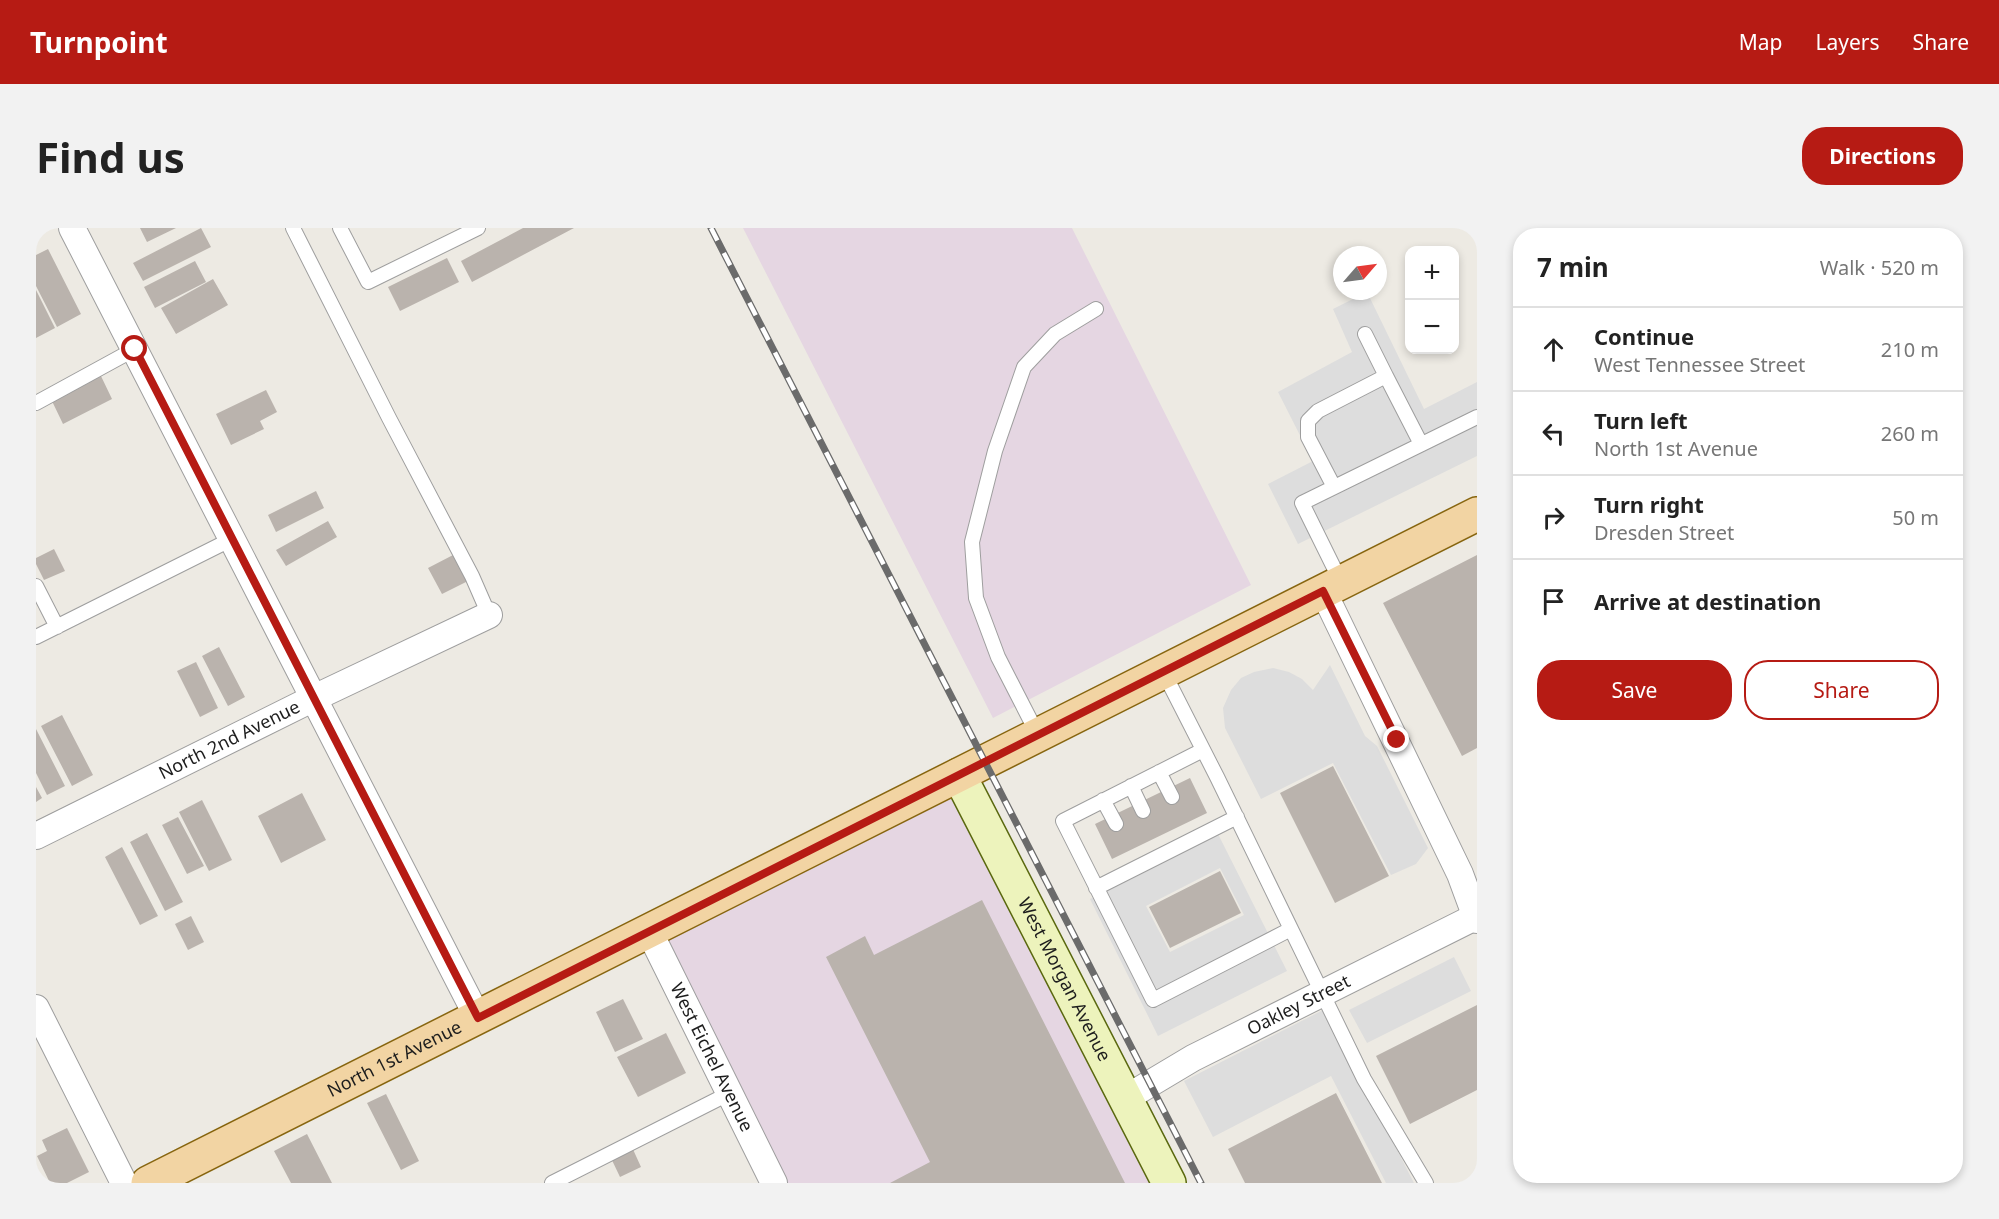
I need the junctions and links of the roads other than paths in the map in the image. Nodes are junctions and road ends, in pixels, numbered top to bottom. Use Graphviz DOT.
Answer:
graph roads {
  1 [pos="72,228"];
  2 [pos="293,228"];
  3 [pos="340,228"];
  4 [pos="478,228"];
  5 [pos="1096,309"];
  6 [pos="1365,334"];
  7 [pos="135,349"];
  8 [pos="1386,376"];
  9 [pos="36,403"];
  10 [pos="1477,417"];
  11 [pos="1420,444"];
  12 [pos="1334,487"];
  13 [pos="1477,514"];
  14 [pos="232,539"];
  15 [pos="36,586"];
  16 [pos="1332,587"];
  17 [pos="489,615"];
  18 [pos="57,627"];
  19 [pos="36,637"];
  20 [pos="1163,671"];
  21 [pos="314,698"];
  22 [pos="1038,735"];
  23 [pos="1203,750"];
  24 [pos="1159,772"];
  25 [pos="959,775"];
  26 [pos="1131,786"];
  27 [pos="1172,797"];
  28 [pos="1103,800"];
  29 [pos="1143,811"];
  30 [pos="1237,817"];
  31 [pos="1116,824"];
  32 [pos="36,836"];
  33 [pos="1096,888"];
  34 [pos="1476,919"];
  35 [pos="1291,929"];
  36 [pos="649,931"];
  37 [pos="1322,993"];
  38 [pos="36,1008"];
  39 [pos="478,1018"];
  40 [pos="44,1041"];
  41 [pos="730,1094"];
  42 [pos="1126,1098"];
  43 [pos="124,1183"];
  44 [pos="148,1183"];
  45 [pos="552,1183"];
  46 [pos="774,1183"];
  47 [pos="1169,1183"];
  48 [pos="1426,1183"];
  1 -- 7 [label="street"];
  2 -- 17 [label="lane"];
  3 -- 4 [label="lane"];
  5 -- 22 [label="lane"];
  6 -- 8 [label="lane"];
  7 -- 9 [label="lane"];
  7 -- 14 [label="street"];
  8 -- 11 [label="lane"];
  8 -- 12 [label="lane"];
  10 -- 11 [label="lane"];
  11 -- 12 [label="lane"];
  12 -- 16 [label="lane"];
  13 -- 16 [label="main road, North 1st Avenue"];
  14 -- 18 [label="lane"];
  14 -- 21 [label="street"];
  15 -- 18 [label="lane"];
  16 -- 20 [label="main road, North 1st Avenue"];
  16 -- 34 [label="street"];
  17 -- 21 [label="street, North 2nd Avenue"];
  18 -- 19 [label="lane"];
  20 -- 22 [label="main road, North 1st Avenue"];
  20 -- 23 [label="lane"];
  21 -- 32 [label="street, North 2nd Avenue"];
  21 -- 39 [label="street"];
  22 -- 25 [label="main road, North 1st Avenue"];
  23 -- 24 [label="lane"];
  23 -- 30 [label="lane"];
  24 -- 26 [label="lane"];
  24 -- 27 [label="lane"];
  25 -- 36 [label="main road, North 1st Avenue"];
  25 -- 42 [label="street, West Morgan Avenue"];
  26 -- 28 [label="lane"];
  26 -- 29 [label="lane"];
  28 -- 31 [label="lane"];
  28 -- 33 [label="lane"];
  30 -- 33 [label="lane"];
  30 -- 35 [label="lane"];
  33 -- 35 [label="lane"];
  34 -- 37 [label="street, Oakley Street"];
  35 -- 37 [label="lane"];
  36 -- 39 [label="main road, North 1st Avenue"];
  36 -- 41 [label="street, West Eichel Avenue"];
  37 -- 42 [label="street, Oakley Street"];
  37 -- 48 [label="lane"];
  38 -- 40 [label="street"];
  39 -- 44 [label="main road, North 1st Avenue"];
  40 -- 43 [label="street"];
  41 -- 45 [label="lane"];
  41 -- 46 [label="street, West Eichel Avenue"];
  42 -- 47 [label="street, West Morgan Avenue"];
}
